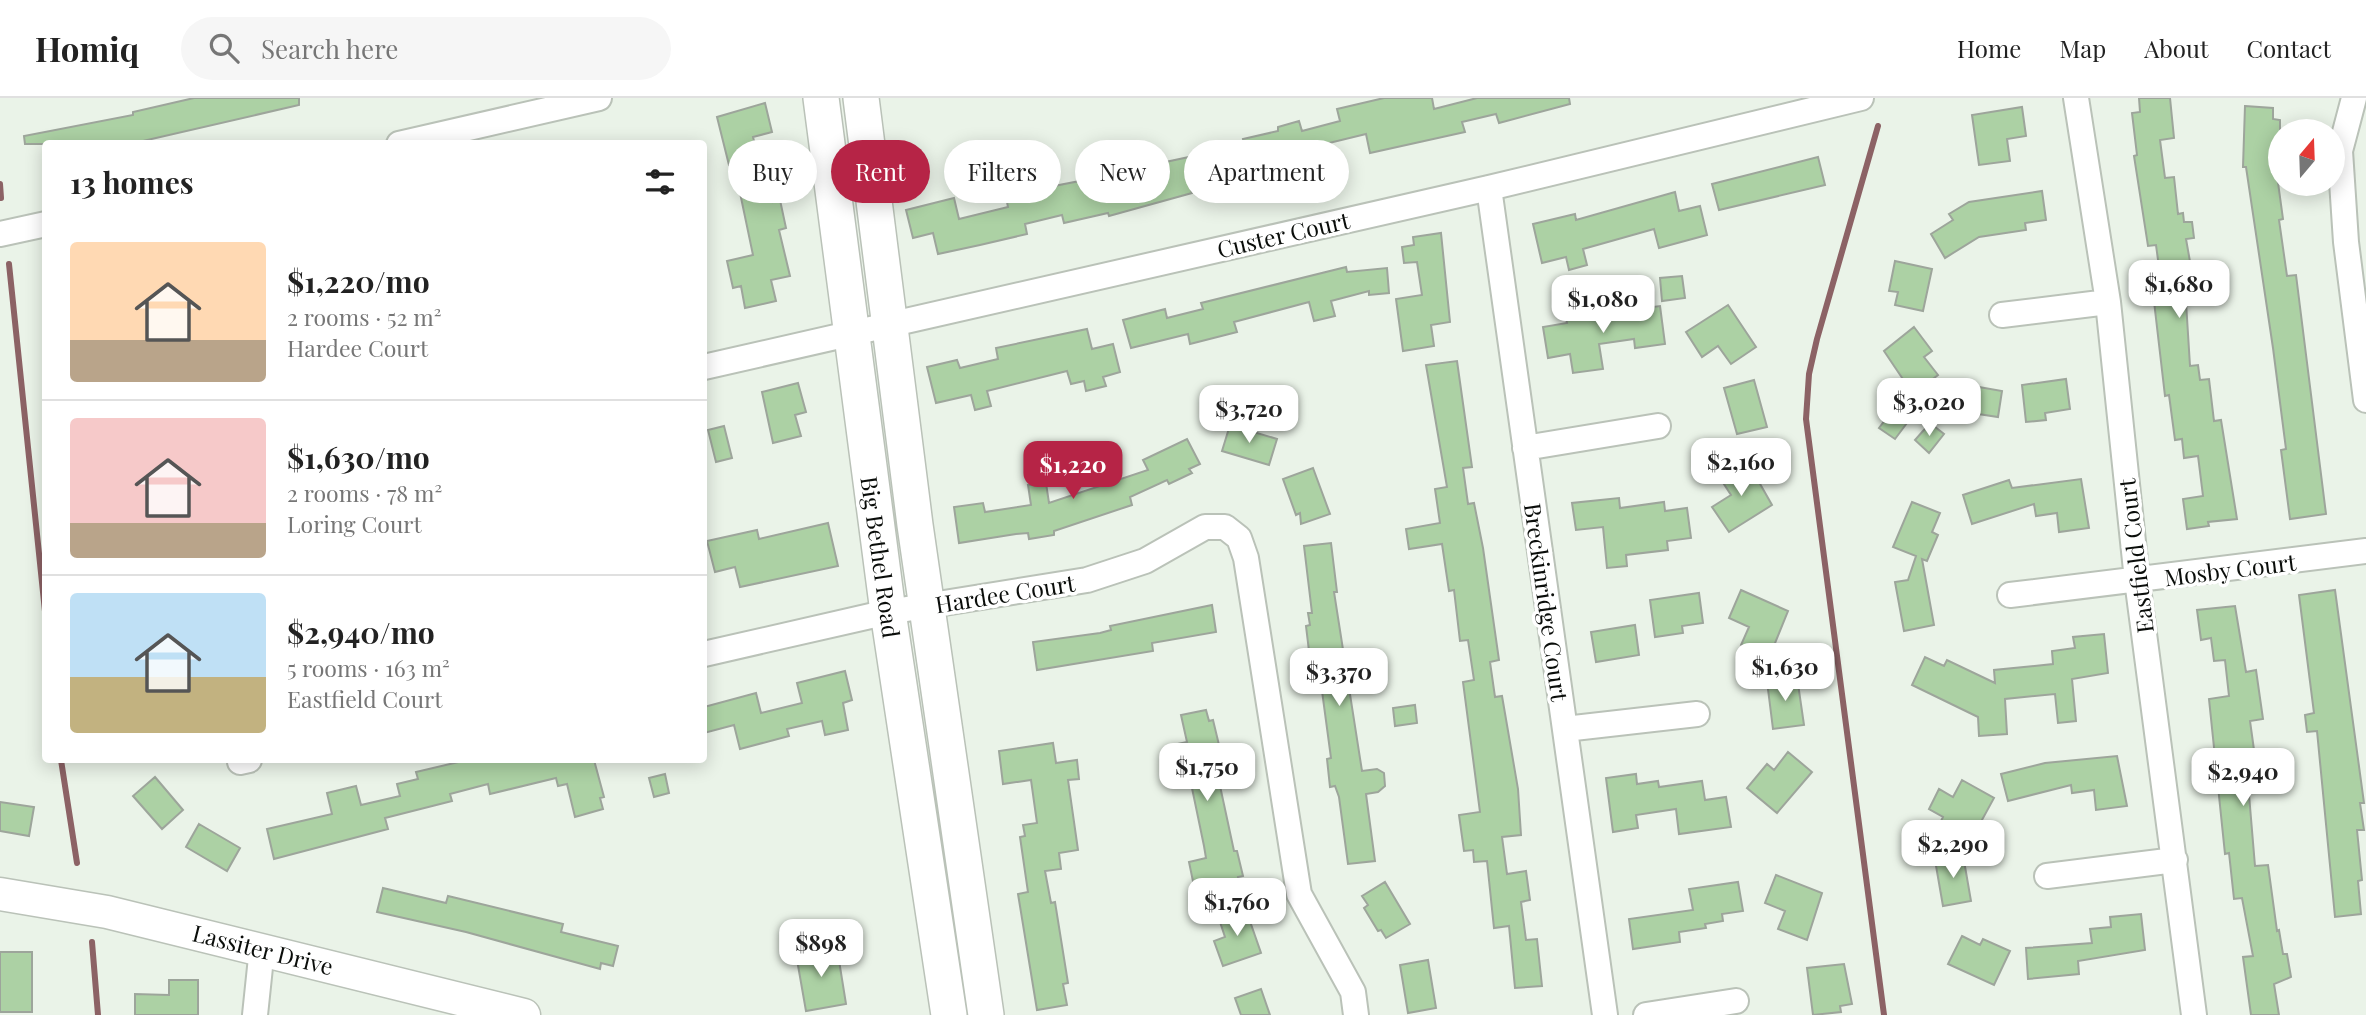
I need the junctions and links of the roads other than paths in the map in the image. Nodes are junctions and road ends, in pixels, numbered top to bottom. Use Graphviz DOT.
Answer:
graph roads {
  1 [pos="599,98"];
  2 [pos="821,98"];
  3 [pos="861,98"];
  4 [pos="1861,98"];
  5 [pos="2076,98"];
  6 [pos="2354,98"];
  7 [pos="1768,109"];
  8 [pos="416,140"];
  9 [pos="1489,188"];
  10 [pos="42,225"];
  11 [pos="0,234"];
  12 [pos="2108,302"];
  13 [pos="2002,314"];
  14 [pos="888,322"];
  15 [pos="849,331"];
  16 [pos="707,366"];
  17 [pos="2366,400"];
  18 [pos="1658,426"];
  19 [pos="1525,448"];
  20 [pos="2366,551"];
  21 [pos="2137,580"];
  22 [pos="2010,595"];
  23 [pos="927,606"];
  24 [pos="888,612"];
  25 [pos="707,653"];
  26 [pos="1697,714"];
  27 [pos="1565,729"];
  28 [pos="2175,860"];
  29 [pos="2047,876"];
  30 [pos="0,894"];
  31 [pos="262,948"];
  32 [pos="1736,1001"];
  33 [pos="466,1008"];
  34 [pos="256,1015"];
  35 [pos="524,1015"];
  36 [pos="949,1015"];
  37 [pos="986,1015"];
  38 [pos="1356,1015"];
  39 [pos="1605,1015"];
  40 [pos="1646,1015"];
  41 [pos="2193,1015"];
  1 -- 8 [label="street"];
  2 -- 15 [label="main road, Big Bethel Road"];
  3 -- 14 [label="main road, Big Bethel Road"];
  4 -- 7 [label="street, Custer Court"];
  5 -- 12 [label="street, Eastfield Court"];
  6 -- 17 [label="street"];
  7 -- 9 [label="street, Custer Court"];
  9 -- 14 [label="street, Custer Court"];
  9 -- 19 [label="street, Breckinridge Court"];
  10 -- 11 [label="street"];
  12 -- 13 [label="street"];
  12 -- 21 [label="street, Eastfield Court"];
  14 -- 15 [label="street, Custer Court"];
  14 -- 23 [label="main road, Big Bethel Road"];
  15 -- 16 [label="street, Custer Court"];
  15 -- 24 [label="main road, Big Bethel Road"];
  18 -- 19 [label="street"];
  19 -- 27 [label="street, Breckinridge Court"];
  20 -- 21 [label="street, Mosby Court"];
  21 -- 22 [label="street, Mosby Court"];
  21 -- 28 [label="street, Eastfield Court"];
  23 -- 24 [label="street, Hardee Court"];
  23 -- 37 [label="main road, Big Bethel Road"];
  23 -- 38 [label="street, Hardee Court"];
  24 -- 25 [label="street, Hardee Court"];
  24 -- 36 [label="main road, Big Bethel Road"];
  26 -- 27 [label="street"];
  27 -- 39 [label="street, Breckinridge Court"];
  28 -- 29 [label="street"];
  28 -- 41 [label="street, Eastfield Court"];
  30 -- 31 [label="street, Lassiter Drive"];
  31 -- 33 [label="street, Lassiter Drive"];
  31 -- 34 [label="street"];
  32 -- 40 [label="street"];
  33 -- 35 [label="street, Lassiter Drive"];
}
